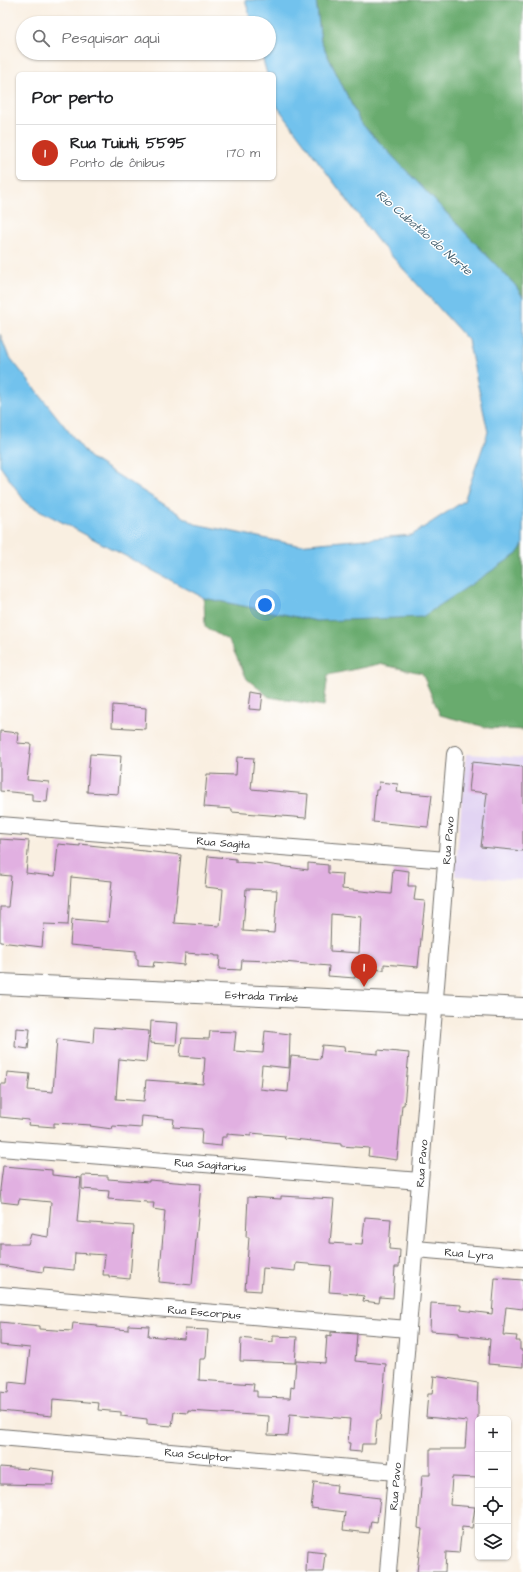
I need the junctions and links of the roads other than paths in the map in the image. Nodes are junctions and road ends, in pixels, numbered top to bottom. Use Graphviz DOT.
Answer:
graph roads {
  1 [pos="455,754"];
  2 [pos="0,825"];
  3 [pos="447,860"];
  4 [pos="0,984"];
  5 [pos="435,1004"];
  6 [pos="523,1008"];
  7 [pos="0,1148"];
  8 [pos="420,1181"];
  9 [pos="414,1249"];
  10 [pos="523,1258"];
  11 [pos="0,1295"];
  12 [pos="408,1329"];
  13 [pos="0,1437"];
  14 [pos="396,1472"];
  15 [pos="388,1572"];
  1 -- 3 [label="street, Rua Pavo"];
  2 -- 3 [label="street, Rua Sagita"];
  3 -- 5 [label="street, Rua Pavo"];
  4 -- 5 [label="street, Estrada Timbé"];
  5 -- 6 [label="street, Estrada Timbé"];
  5 -- 8 [label="street, Rua Pavo"];
  7 -- 8 [label="street, Rua Sagitarius"];
  8 -- 9 [label="street, Rua Pavo"];
  9 -- 10 [label="street, Rua Lyra"];
  9 -- 12 [label="street, Rua Pavo"];
  11 -- 12 [label="street, Rua Escorpius"];
  12 -- 14 [label="street, Rua Pavo"];
  13 -- 14 [label="street, Rua Sculptor"];
  14 -- 15 [label="street, Rua Pavo"];
}
